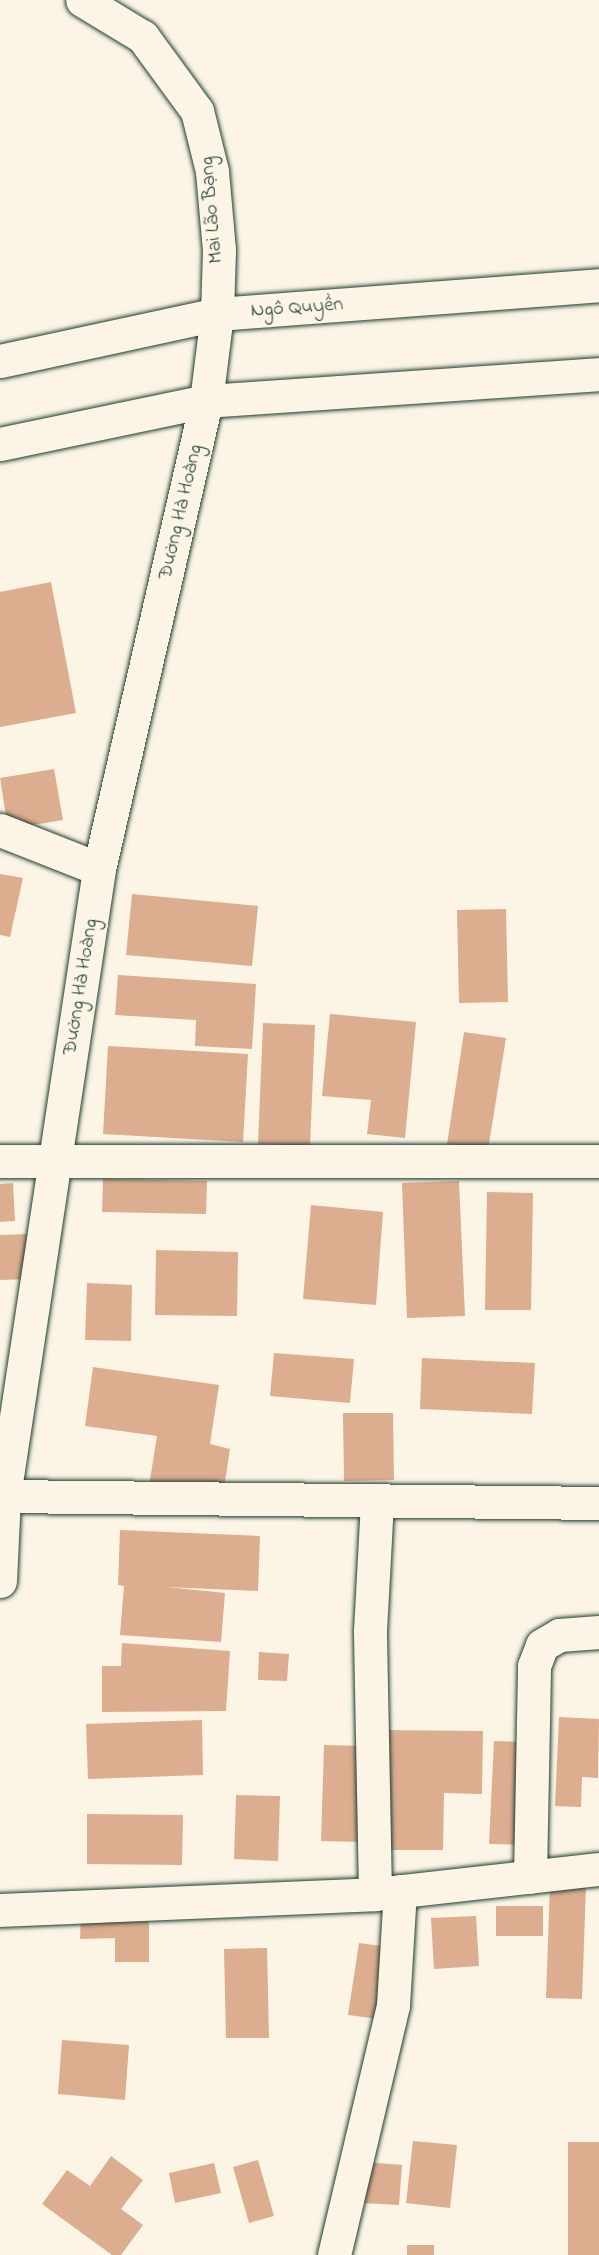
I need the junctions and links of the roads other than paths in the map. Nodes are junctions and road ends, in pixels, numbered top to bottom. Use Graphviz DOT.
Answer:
graph roads {
  1 [pos="82,0"];
  2 [pos="599,285"];
  3 [pos="217,314"];
  4 [pos="0,361"];
  5 [pos="599,374"];
  6 [pos="206,401"];
  7 [pos="0,444"];
  8 [pos="0,830"];
  9 [pos="99,868"];
  10 [pos="55,1160"];
  11 [pos="0,1161"];
  12 [pos="599,1161"];
  13 [pos="4,1496"];
  14 [pos="377,1502"];
  15 [pos="599,1503"];
  16 [pos="0,1581"];
  17 [pos="599,1632"];
  18 [pos="599,1869"];
  19 [pos="530,1877"];
  20 [pos="387,1892"];
  21 [pos="0,1910"];
  22 [pos="334,2255"];
  1 -- 3 [label="street, Mai Lão Bạng"];
  2 -- 3 [label="street, Ngô Quyền"];
  3 -- 4 [label="street, Ngô Quyền"];
  3 -- 6 [label="street, Mai Lão Bạng"];
  5 -- 6 [label="street"];
  6 -- 7 [label="street"];
  6 -- 9 [label="street, Đường Hà Hoàng"];
  8 -- 9 [label="street"];
  9 -- 10 [label="street, Đường Hà Hoàng"];
  10 -- 11 [label="street"];
  10 -- 12 [label="street"];
  10 -- 13 [label="street, Đường Hà Hoàng"];
  13 -- 14 [label="street"];
  13 -- 16 [label="street, Đường Hà Hoàng"];
  14 -- 15 [label="street"];
  14 -- 20 [label="street"];
  17 -- 19 [label="street"];
  18 -- 19 [label="street"];
  19 -- 20 [label="street"];
  20 -- 21 [label="street"];
  20 -- 22 [label="street"];
}
